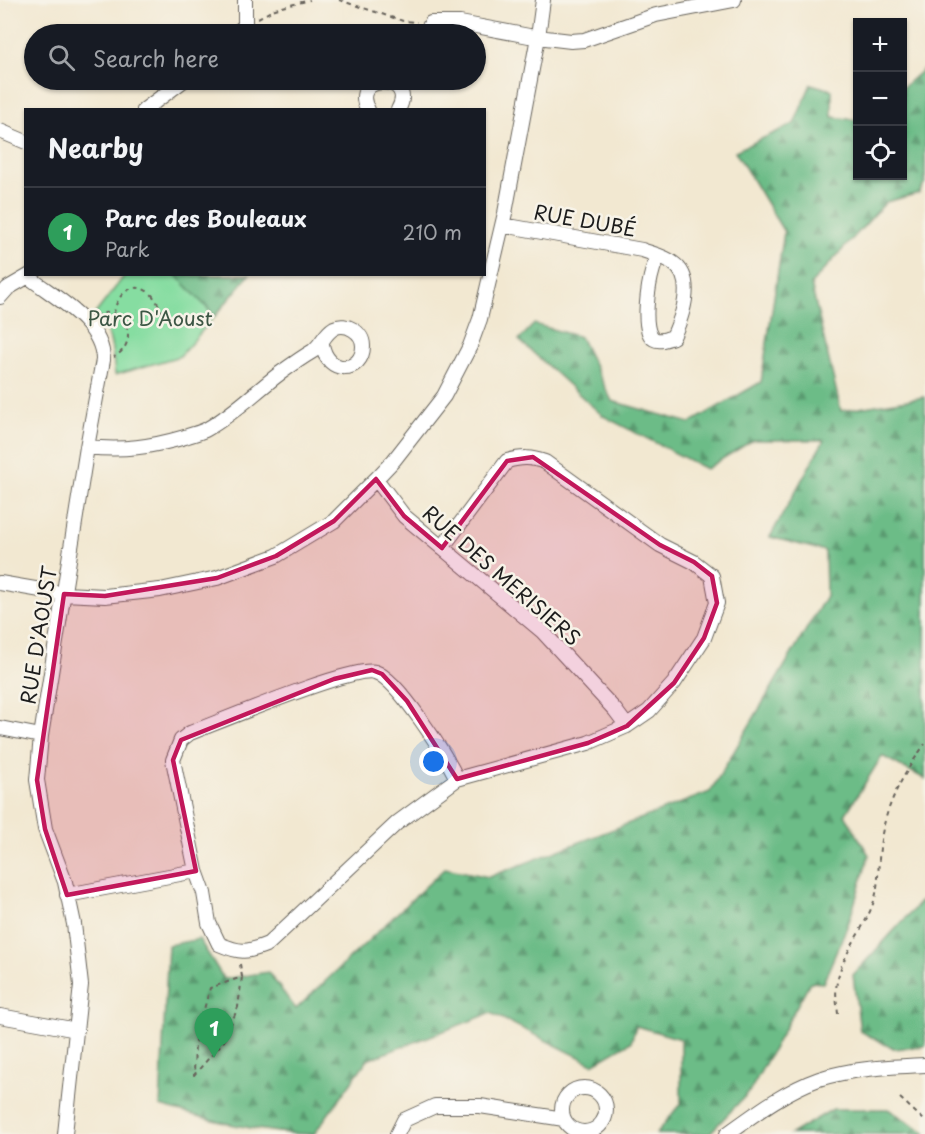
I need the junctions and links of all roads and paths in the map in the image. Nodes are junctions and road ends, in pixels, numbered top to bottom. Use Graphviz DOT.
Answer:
graph roads {
  1 [pos="245,0"];
  2 [pos="310,0"];
  3 [pos="339,0"];
  4 [pos="543,0"];
  5 [pos="734,0"];
  6 [pos="242,24"];
  7 [pos="251,24"];
  8 [pos="412,24"];
  9 [pos="451,24"];
  10 [pos="470,24"];
  11 [pos="486,27"];
  12 [pos="538,37"];
  13 [pos="171,90"];
  14 [pos="367,90"];
  15 [pos="400,90"];
  16 [pos="147,108"];
  17 [pos="367,108"];
  18 [pos="399,108"];
  19 [pos="0,131"];
  20 [pos="24,141"];
  21 [pos="503,225"];
  22 [pos="659,256"];
  23 [pos="31,276"];
  24 [pos="0,297"];
  25 [pos="114,315"];
  26 [pos="165,317"];
  27 [pos="87,322"];
  28 [pos="322,344"];
  29 [pos="103,360"];
  30 [pos="87,447"];
  31 [pos="376,479"];
  32 [pos="442,548"];
  33 [pos="0,583"];
  34 [pos="64,594"];
  35 [pos="627,726"];
  36 [pos="0,728"];
  37 [pos="41,736"];
  38 [pos="925,744"];
  39 [pos="457,779"];
  40 [pos="196,871"];
  41 [pos="68,895"];
  42 [pos="237,952"];
  43 [pos="242,977"];
  44 [pos="838,1014"];
  45 [pos="0,1016"];
  46 [pos="77,1030"];
  47 [pos="925,1065"];
  48 [pos="900,1098"];
  49 [pos="564,1119"];
  50 [pos="925,1121"];
  51 [pos="65,1134"];
  52 [pos="397,1134"];
  53 [pos="727,1134"];
  1 -- 6 [label="street"];
  2 -- 7 [label="path"];
  3 -- 8 [label="path"];
  4 -- 12 [label="street"];
  5 -- 12 [label="street"];
  9 -- 10 [label="street"];
  11 -- 12 [label="street"];
  12 -- 21 [label="street"];
  13 -- 16 [label="street"];
  14 -- 17 [label="street"];
  15 -- 18 [label="street"];
  19 -- 20 [label="street"];
  21 -- 22 [label="street, RUE DUBÉ"];
  21 -- 31 [label="street"];
  22 -- 22 [label="street, RUE DUBÉ"];
  23 -- 24 [label="street"];
  23 -- 27 [label="street, RUE D'AOUST"];
  25 -- 26 [label="path"];
  25 -- 27 [label="path"];
  25 -- 29 [label="path"];
  27 -- 29 [label="street, RUE D'AOUST"];
  28 -- 30 [label="street"];
  29 -- 30 [label="street, RUE D'AOUST"];
  30 -- 34 [label="street, RUE D'AOUST"];
  31 -- 32 [label="street, RUE DES MERISIERS"];
  31 -- 34 [label="street"];
  32 -- 35 [label="street, RUE DES MERISIERS"];
  32 -- 35 [label="street"];
  33 -- 34 [label="street"];
  34 -- 37 [label="street, RUE D'AOUST"];
  35 -- 39 [label="street"];
  36 -- 37 [label="street"];
  37 -- 41 [label="street, RUE D'AOUST"];
  38 -- 44 [label="path"];
  39 -- 40 [label="street"];
  39 -- 42 [label="street"];
  40 -- 41 [label="street"];
  40 -- 42 [label="street"];
  41 -- 46 [label="street, RUE D'AOUST"];
  42 -- 43 [label="path"];
  43 -- 43 [label="path"];
  45 -- 46 [label="street"];
  46 -- 51 [label="street, RUE D'AOUST"];
  47 -- 53 [label="street"];
  48 -- 50 [label="path"];
  49 -- 52 [label="street"];
}
